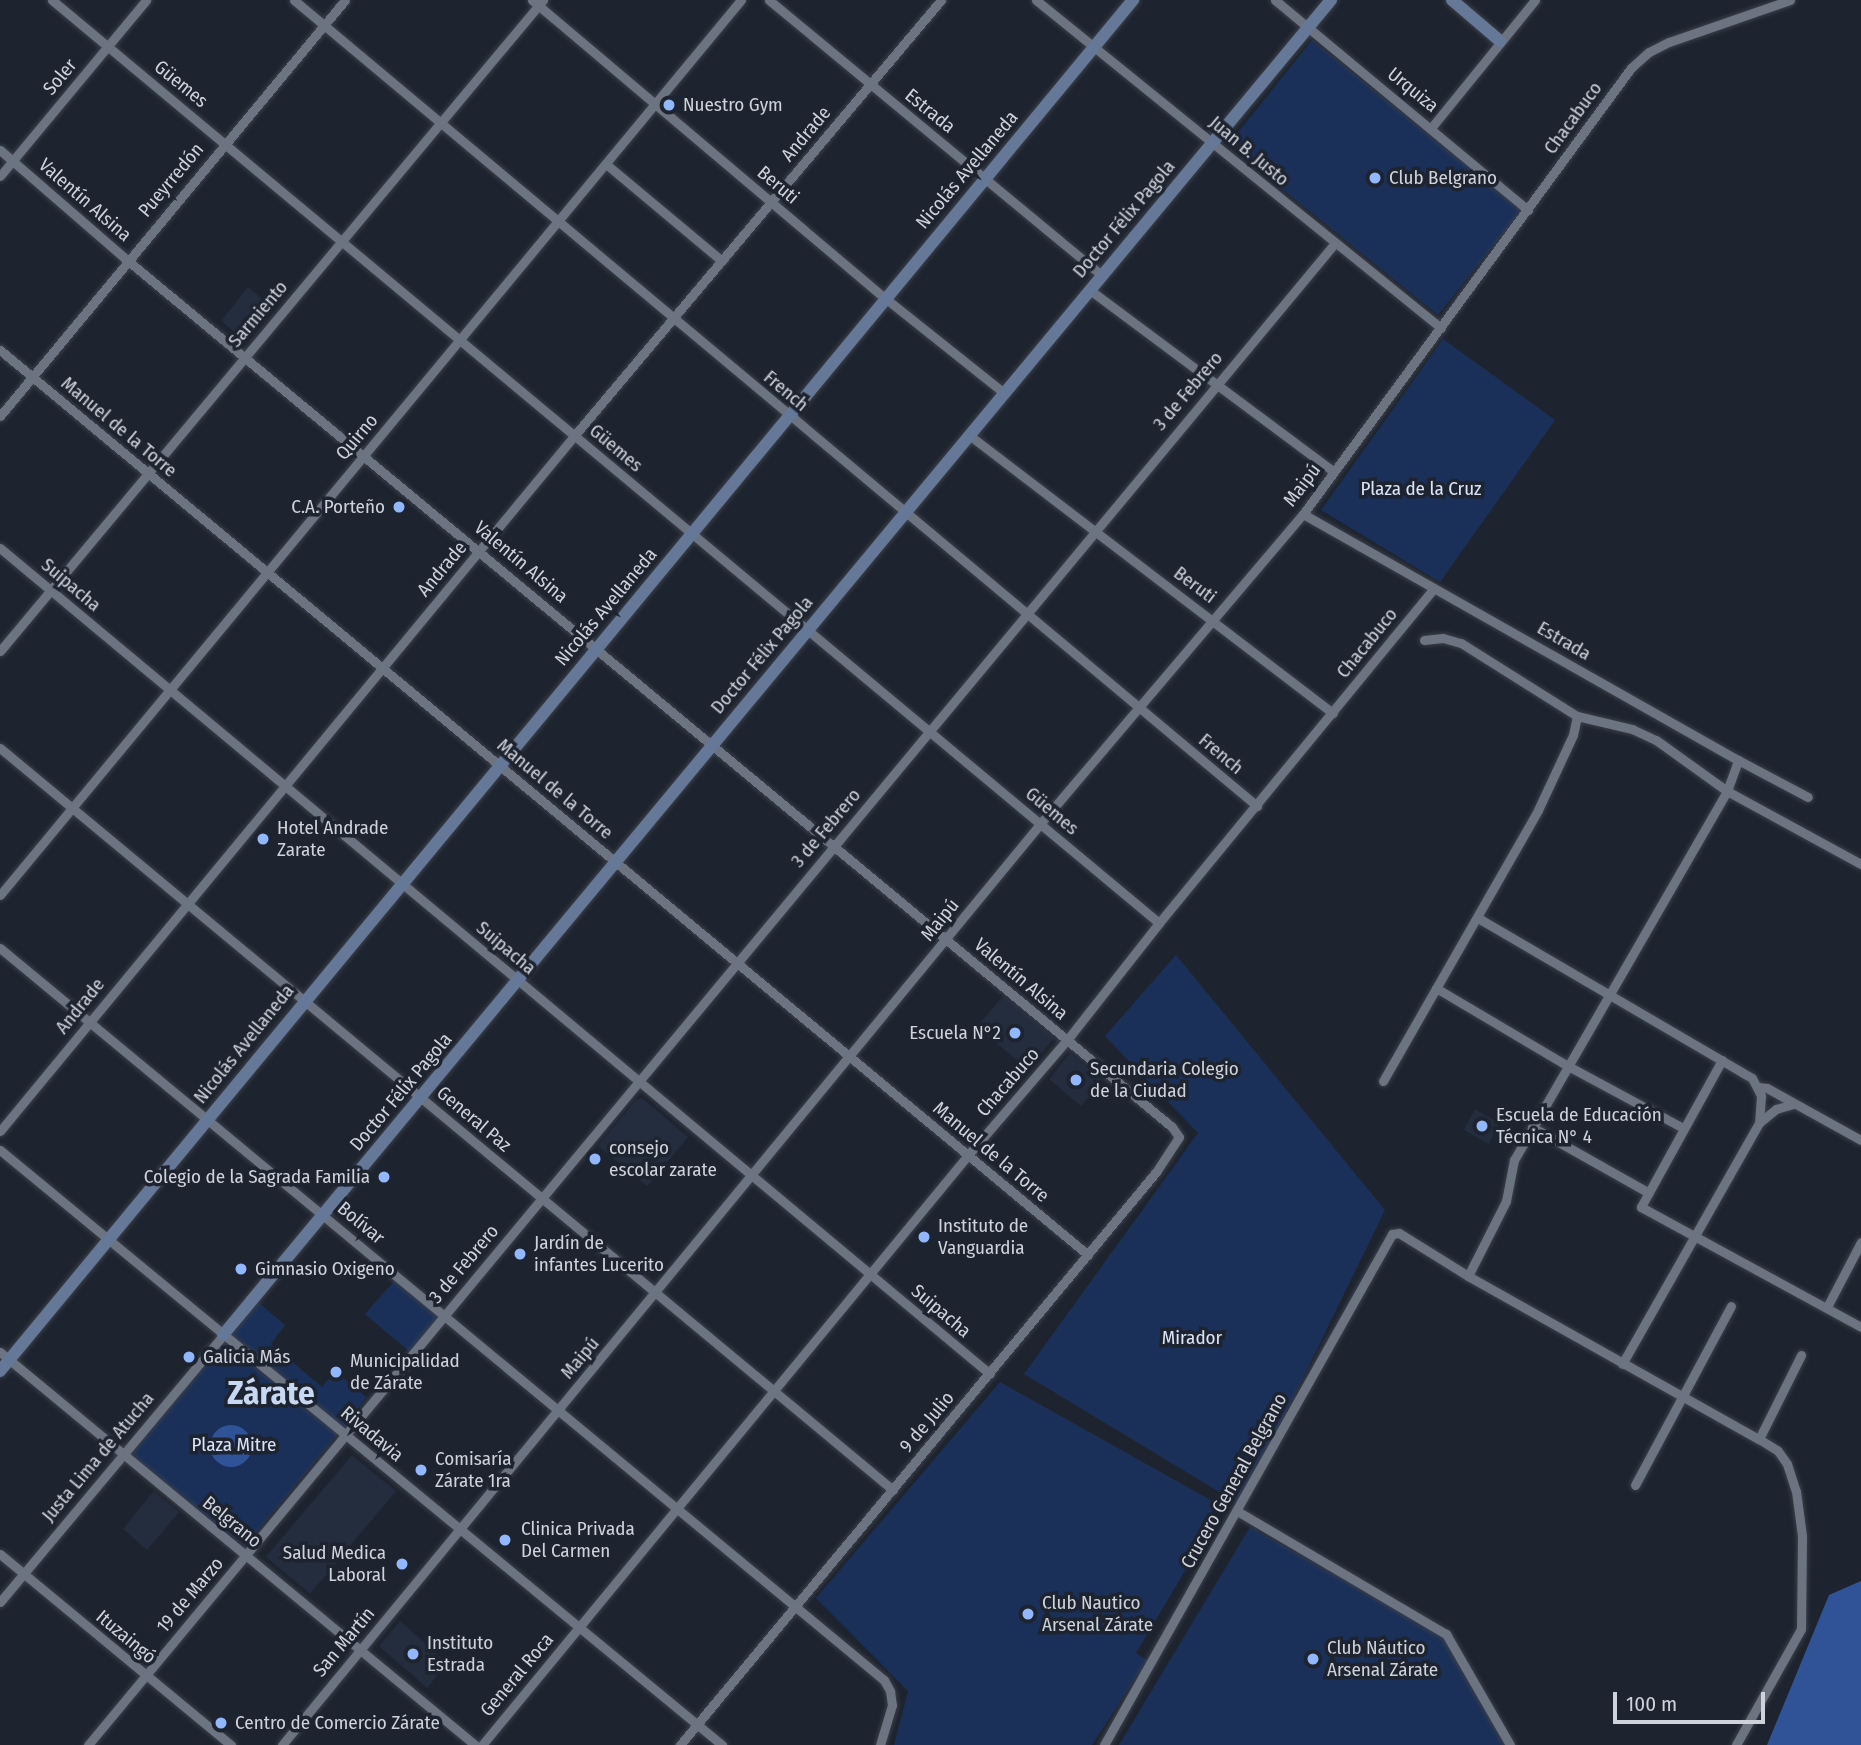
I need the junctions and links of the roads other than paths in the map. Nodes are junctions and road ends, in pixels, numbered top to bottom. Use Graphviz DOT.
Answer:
graph roads {
  1 [pos="52,0"];
  2 [pos="146,0"];
  3 [pos="294,0"];
  4 [pos="345,0"];
  5 [pos="741,0"];
  6 [pos="769,0"];
  7 [pos="941,0"];
  8 [pos="1036,0"];
  9 [pos="1133,0"];
  10 [pos="1275,0"];
  11 [pos="1331,0"];
  12 [pos="1452,0"];
  13 [pos="1535,0"];
  14 [pos="1790,0"];
  15 [pos="538,2"];
  16 [pos="324,25"];
  17 [pos="1308,27"];
  18 [pos="1500,41"];
  19 [pos="108,47"];
  20 [pos="1093,49"];
  21 [pos="870,85"];
  22 [pos="655,105"];
  23 [pos="441,121"];
  24 [pos="1432,128"];
  25 [pos="225,143"];
  26 [pos="1213,143"];
  27 [pos="0,150"];
  28 [pos="13,161"];
  29 [pos="606,164"];
  30 [pos="0,176"];
  31 [pos="986,179"];
  32 [pos="771,203"];
  33 [pos="1528,210"];
  34 [pos="557,222"];
  35 [pos="343,240"];
  36 [pos="1334,244"];
  37 [pos="127,260"];
  38 [pos="722,261"];
  39 [pos="1102,275"];
  40 [pos="1090,290"];
  41 [pos="885,298"];
  42 [pos="673,320"];
  43 [pos="1441,328"];
  44 [pos="462,341"];
  45 [pos="0,350"];
  46 [pos="246,357"];
  47 [pos="32,377"];
  48 [pos="1217,384"];
  49 [pos="1004,393"];
  50 [pos="0,416"];
  51 [pos="789,416"];
  52 [pos="969,435"];
  53 [pos="574,436"];
  54 [pos="365,454"];
  55 [pos="1334,472"];
  56 [pos="147,473"];
  57 [pos="905,511"];
  58 [pos="1303,514"];
  59 [pos="1094,532"];
  60 [pos="692,534"];
  61 [pos="0,548"];
  62 [pos="480,551"];
  63 [pos="269,574"];
  64 [pos="1434,588"];
  65 [pos="50,590"];
  66 [pos="1026,614"];
  67 [pos="1214,620"];
  68 [pos="807,630"];
  69 [pos="1424,640"];
  70 [pos="598,648"];
  71 [pos="0,651"];
  72 [pos="383,668"];
  73 [pos="169,691"];
  74 [pos="1138,708"];
  75 [pos="1333,713"];
  76 [pos="1577,716"];
  77 [pos="929,731"];
  78 [pos="713,744"];
  79 [pos="0,748"];
  80 [pos="1738,760"];
  81 [pos="500,766"];
  82 [pos="285,787"];
  83 [pos="1727,791"];
  84 [pos="1808,797"];
  85 [pos="1257,806"];
  86 [pos="72,808"];
  87 [pos="1041,824"];
  88 [pos="834,845"];
  89 [pos="615,862"];
  90 [pos="1861,864"];
  91 [pos="402,884"];
  92 [pos="0,895"];
  93 [pos="187,903"];
  94 [pos="1478,918"];
  95 [pos="1159,923"];
  96 [pos="947,940"];
  97 [pos="0,948"];
  98 [pos="736,963"];
  99 [pos="518,981"];
  100 [pos="1436,988"];
  101 [pos="1608,994"];
  102 [pos="304,1001"];
  103 [pos="89,1023"];
  104 [pos="1067,1040"];
  105 [pos="850,1057"];
  106 [pos="1722,1060"];
  107 [pos="1567,1066"];
  108 [pos="639,1080"];
  109 [pos="1384,1081"];
  110 [pos="1758,1087"];
  111 [pos="421,1098"];
  112 [pos="1794,1104"];
  113 [pos="208,1119"];
  114 [pos="1759,1124"];
  115 [pos="1532,1126"];
  116 [pos="1683,1128"];
  117 [pos="0,1131"];
  118 [pos="1179,1137"];
  119 [pos="1861,1140"];
  120 [pos="0,1150"];
  121 [pos="968,1155"];
  122 [pos="752,1176"];
  123 [pos="1649,1193"];
  124 [pos="541,1198"];
  125 [pos="324,1215"];
  126 [pos="1694,1238"];
  127 [pos="109,1239"];
  128 [pos="1861,1242"];
  129 [pos="1088,1255"];
  130 [pos="871,1275"];
  131 [pos="1468,1276"];
  132 [pos="656,1294"];
  133 [pos="1731,1306"];
  134 [pos="1827,1307"];
  135 [pos="444,1314"];
  136 [pos="1861,1327"];
  137 [pos="223,1335"];
  138 [pos="5,1356"];
  139 [pos="1801,1356"];
  140 [pos="1622,1364"];
  141 [pos="0,1371"];
  142 [pos="990,1374"];
  143 [pos="775,1392"];
  144 [pos="1683,1398"];
  145 [pos="559,1410"];
  146 [pos="345,1433"];
  147 [pos="1759,1439"];
  148 [pos="123,1456"];
  149 [pos="1634,1485"];
  150 [pos="892,1490"];
  151 [pos="676,1508"];
  152 [pos="1237,1511"];
  153 [pos="460,1530"];
  154 [pos="0,1554"];
  155 [pos="246,1555"];
  156 [pos="23,1573"];
  157 [pos="0,1602"];
  158 [pos="795,1607"];
  159 [pos="579,1628"];
  160 [pos="361,1650"];
  161 [pos="146,1675"];
  162 [pos="696,1725"];
  163 [pos="88,1745"];
  164 [pos="231,1745"];
  165 [pos="282,1745"];
  166 [pos="475,1745"];
  167 [pos="482,1745"];
  168 [pos="680,1745"];
  169 [pos="722,1745"];
  170 [pos="880,1745"];
  171 [pos="1104,1745"];
  172 [pos="1510,1745"];
  173 [pos="1736,1745"];
  1 -- 19 [label="street, Güemes"];
  2 -- 19 [label="street, Soler"];
  3 -- 16 [label="street, French"];
  4 -- 16 [label="street, Pueyrredón"];
  5 -- 22 [label="street, Quirno"];
  6 -- 21 [label="street, Estrada"];
  7 -- 21 [label="street, Andrade"];
  8 -- 20 [label="street, Juan B. Justo"];
  9 -- 20 [label="street, Nicolás Avellaneda"];
  10 -- 17 [label="street, Urquiza"];
  11 -- 17 [label="street, Doctor Félix Pagola"];
  12 -- 18 [label="street"];
  13 -- 18 [label="street"];
  14 -- 33 [label="street, Chacabuco"];
  15 -- 22 [label="street, Beruti"];
  15 -- 23 [label="street, Sarmiento"];
  16 -- 23 [label="street, French"];
  16 -- 25 [label="street, Pueyrredón"];
  17 -- 24 [label="street, Urquiza"];
  17 -- 26 [label="street, Doctor Félix Pagola"];
  18 -- 24 [label="street"];
  19 -- 25 [label="street, Güemes"];
  19 -- 28 [label="street, Soler"];
  20 -- 26 [label="street, Juan B. Justo"];
  20 -- 31 [label="street, Nicolás Avellaneda"];
  21 -- 31 [label="street, Estrada"];
  21 -- 32 [label="street, Andrade"];
  22 -- 29 [label="street, Quirno"];
  22 -- 32 [label="street, Beruti"];
  23 -- 34 [label="street, French"];
  23 -- 35 [label="street, Sarmiento"];
  24 -- 33 [label="street, Urquiza"];
  25 -- 35 [label="street, Güemes"];
  25 -- 37 [label="street, Pueyrredón"];
  26 -- 36 [label="street, Juan B. Justo"];
  26 -- 39 [label="street, Doctor Félix Pagola"];
  27 -- 28 [label="street, Valentín Alsina"];
  28 -- 30 [label="street, Soler"];
  28 -- 37 [label="street, Valentín Alsina"];
  29 -- 34 [label="street, Quirno"];
  29 -- 38 [label="street"];
  31 -- 39 [label="street, Estrada"];
  31 -- 41 [label="street, Nicolás Avellaneda"];
  32 -- 38 [label="street, Andrade"];
  32 -- 41 [label="street, Beruti"];
  33 -- 43 [label="street, Chacabuco"];
  34 -- 42 [label="street, French"];
  34 -- 44 [label="street, Quirno"];
  35 -- 44 [label="street, Güemes"];
  35 -- 46 [label="street, Sarmiento"];
  36 -- 43 [label="street, Juan B. Justo"];
  36 -- 48 [label="street, 3 de Febrero"];
  37 -- 46 [label="street, Valentín Alsina"];
  37 -- 47 [label="street, Pueyrredón"];
  38 -- 42 [label="street, Andrade"];
  39 -- 40 [label="street, Doctor Félix Pagola"];
  40 -- 48 [label="street"];
  40 -- 49 [label="street, Doctor Félix Pagola"];
  41 -- 49 [label="street, Beruti"];
  41 -- 51 [label="street, Nicolás Avellaneda"];
  42 -- 51 [label="street, French"];
  42 -- 53 [label="street, Andrade"];
  43 -- 55 [label="street, Maipú"];
  44 -- 53 [label="street, Güemes"];
  44 -- 54 [label="street, Quirno"];
  45 -- 47 [label="street, Manuel de la Torre"];
  46 -- 54 [label="street, Valentín Alsina"];
  46 -- 56 [label="street, Sarmiento"];
  47 -- 50 [label="street, Pueyrredón"];
  47 -- 56 [label="street, Manuel de la Torre"];
  48 -- 55 [label="street"];
  48 -- 59 [label="street, 3 de Febrero"];
  49 -- 52 [label="street, Doctor Félix Pagola"];
  51 -- 57 [label="street, French"];
  51 -- 60 [label="street, Nicolás Avellaneda"];
  52 -- 57 [label="street, Doctor Félix Pagola"];
  52 -- 59 [label="street, Beruti"];
  53 -- 60 [label="street, Güemes"];
  53 -- 62 [label="street, Andrade"];
  54 -- 62 [label="street, Valentín Alsina"];
  54 -- 63 [label="street, Quirno"];
  55 -- 58 [label="street, Maipú"];
  56 -- 63 [label="street, Manuel de la Torre"];
  56 -- 65 [label="street, Sarmiento"];
  57 -- 66 [label="street, French"];
  57 -- 68 [label="street, Doctor Félix Pagola"];
  58 -- 64 [label="street, Estrada"];
  58 -- 67 [label="street, Maipú"];
  59 -- 66 [label="street, 3 de Febrero"];
  59 -- 67 [label="street, Beruti"];
  60 -- 68 [label="street, Güemes"];
  60 -- 70 [label="street, Nicolás Avellaneda"];
  61 -- 65 [label="street, Suipacha"];
  62 -- 70 [label="street, Valentín Alsina"];
  62 -- 72 [label="street, Andrade"];
  63 -- 72 [label="street, Manuel de la Torre"];
  63 -- 73 [label="street, Quirno"];
  64 -- 75 [label="street, Chacabuco"];
  64 -- 80 [label="street, Estrada"];
  65 -- 71 [label="street, Sarmiento"];
  65 -- 73 [label="street, Suipacha"];
  66 -- 74 [label="street, French"];
  66 -- 77 [label="street, 3 de Febrero"];
  67 -- 74 [label="street, Maipú"];
  67 -- 75 [label="street, Beruti"];
  68 -- 77 [label="street, Güemes"];
  68 -- 78 [label="street, Doctor Félix Pagola"];
  69 -- 76 [label="street"];
  70 -- 78 [label="street, Valentín Alsina"];
  70 -- 81 [label="street, Nicolás Avellaneda"];
  72 -- 81 [label="street, Manuel de la Torre"];
  72 -- 82 [label="street, Andrade"];
  73 -- 82 [label="street, Suipacha"];
  73 -- 86 [label="street, Quirno"];
  74 -- 85 [label="street, French"];
  74 -- 87 [label="street, Maipú"];
  75 -- 85 [label="street, Chacabuco"];
  76 -- 83 [label="street"];
  76 -- 94 [label="street"];
  77 -- 87 [label="street, Güemes"];
  77 -- 88 [label="street, 3 de Febrero"];
  78 -- 88 [label="street, Valentín Alsina"];
  78 -- 89 [label="street, Doctor Félix Pagola"];
  79 -- 86 [label="street, General Paz"];
  80 -- 83 [label="street"];
  80 -- 84 [label="street, Estrada"];
  81 -- 89 [label="street, Manuel de la Torre"];
  81 -- 91 [label="street, Nicolás Avellaneda"];
  82 -- 91 [label="street, Suipacha"];
  82 -- 93 [label="street, Andrade"];
  83 -- 90 [label="street"];
  83 -- 101 [label="street"];
  85 -- 95 [label="street, Chacabuco"];
  86 -- 92 [label="street, Quirno"];
  86 -- 93 [label="street, General Paz"];
  87 -- 95 [label="street, Güemes"];
  87 -- 96 [label="street, Maipú"];
  88 -- 96 [label="street, Valentín Alsina"];
  88 -- 98 [label="street, 3 de Febrero"];
  89 -- 98 [label="street, Manuel de la Torre"];
  89 -- 99 [label="street, Doctor Félix Pagola"];
  91 -- 99 [label="street, Suipacha"];
  91 -- 102 [label="street, Nicolás Avellaneda"];
  93 -- 102 [label="street, General Paz"];
  93 -- 103 [label="street, Andrade"];
  94 -- 100 [label="street"];
  94 -- 101 [label="street"];
  95 -- 104 [label="street, Chacabuco"];
  96 -- 104 [label="street, Valentín Alsina"];
  96 -- 105 [label="street, Maipú"];
  97 -- 103 [label="street, Bolívar"];
  98 -- 105 [label="street, Manuel de la Torre"];
  98 -- 108 [label="street, 3 de Febrero"];
  99 -- 108 [label="street, Suipacha"];
  99 -- 111 [label="street, Doctor Félix Pagola"];
  100 -- 107 [label="street"];
  100 -- 109 [label="street"];
  101 -- 106 [label="street"];
  101 -- 107 [label="street"];
  102 -- 111 [label="street, General Paz"];
  102 -- 113 [label="street, Nicolás Avellaneda"];
  103 -- 113 [label="street, Bolívar"];
  103 -- 117 [label="street, Andrade"];
  104 -- 118 [label="street, Valentín Alsina"];
  104 -- 121 [label="street, Chacabuco"];
  105 -- 121 [label="street, Manuel de la Torre"];
  105 -- 122 [label="street, Maipú"];
  106 -- 110 [label="street"];
  106 -- 116 [label="street"];
  107 -- 115 [label="street"];
  107 -- 116 [label="street"];
  108 -- 122 [label="street, Suipacha"];
  108 -- 124 [label="street, 3 de Febrero"];
  110 -- 112 [label="street"];
  110 -- 114 [label="street"];
  111 -- 124 [label="street, General Paz"];
  111 -- 125 [label="street, Doctor Félix Pagola"];
  112 -- 114 [label="street"];
  112 -- 119 [label="street"];
  113 -- 125 [label="street, Bolívar"];
  113 -- 127 [label="street, Nicolás Avellaneda"];
  114 -- 126 [label="street"];
  115 -- 123 [label="street"];
  115 -- 131 [label="street"];
  116 -- 123 [label="street"];
  118 -- 129 [label="street, 9 de Julio"];
  120 -- 127 [label="street, Rivadavia"];
  121 -- 129 [label="street, Manuel de la Torre"];
  121 -- 130 [label="street, Chacabuco"];
  122 -- 130 [label="street, Suipacha"];
  122 -- 132 [label="street, Maipú"];
  123 -- 126 [label="street"];
  124 -- 132 [label="street, General Paz"];
  124 -- 135 [label="street, 3 de Febrero"];
  125 -- 135 [label="street, Bolívar"];
  125 -- 137 [label="street, Doctor Félix Pagola"];
  126 -- 134 [label="street"];
  126 -- 140 [label="street"];
  127 -- 137 [label="street, Rivadavia"];
  127 -- 138 [label="street, Nicolás Avellaneda"];
  128 -- 134 [label="street"];
  129 -- 142 [label="street, 9 de Julio"];
  130 -- 142 [label="street, Suipacha"];
  130 -- 143 [label="street, Chacabuco"];
  131 -- 140 [label="street"];
  131 -- 152 [label="street, Crucero General Belgrano"];
  132 -- 143 [label="street, General Paz"];
  132 -- 145 [label="street, Maipú"];
  133 -- 144 [label="street"];
  134 -- 136 [label="street"];
  135 -- 145 [label="street, Bolívar"];
  135 -- 146 [label="street, 3 de Febrero"];
  137 -- 146 [label="street, Rivadavia"];
  137 -- 148 [label="street, Justa Lima de Atucha"];
  138 -- 141 [label="street, Nicolás Avellaneda"];
  138 -- 148 [label="street, Belgrano"];
  139 -- 147 [label="street"];
  140 -- 144 [label="street"];
  142 -- 150 [label="street, 9 de Julio"];
  143 -- 150 [label="street, General Paz"];
  143 -- 151 [label="street, Chacabuco"];
  144 -- 147 [label="street"];
  144 -- 149 [label="street"];
  145 -- 151 [label="street, Bolívar"];
  145 -- 153 [label="street, Maipú"];
  146 -- 153 [label="street, Rivadavia"];
  146 -- 155 [label="street, 19 de Marzo"];
  147 -- 173 [label="street"];
  148 -- 155 [label="street, Belgrano"];
  148 -- 156 [label="street, Justa Lima de Atucha"];
  150 -- 158 [label="street, 9 de Julio"];
  151 -- 158 [label="street, Bolívar"];
  151 -- 159 [label="street, Chacabuco"];
  152 -- 171 [label="street, Crucero General Belgrano"];
  152 -- 172 [label="street"];
  153 -- 159 [label="street, Rivadavia"];
  153 -- 160 [label="street, San Martín"];
  154 -- 156 [label="street, Ituzaingó"];
  155 -- 160 [label="street, Belgrano"];
  155 -- 161 [label="street, 19 de Marzo"];
  156 -- 157 [label="street, Justa Lima de Atucha"];
  156 -- 161 [label="street, Ituzaingó"];
  158 -- 162 [label="street, 9 de Julio"];
  158 -- 170 [label="street, Bolívar"];
  159 -- 162 [label="street, Rivadavia"];
  159 -- 167 [label="street, General Roca"];
  160 -- 165 [label="street, San Martín"];
  160 -- 166 [label="street, Belgrano"];
  161 -- 163 [label="street, 19 de Marzo"];
  161 -- 164 [label="street, Ituzaingó"];
  162 -- 168 [label="street, 9 de Julio"];
  162 -- 169 [label="street, Rivadavia"];
}
